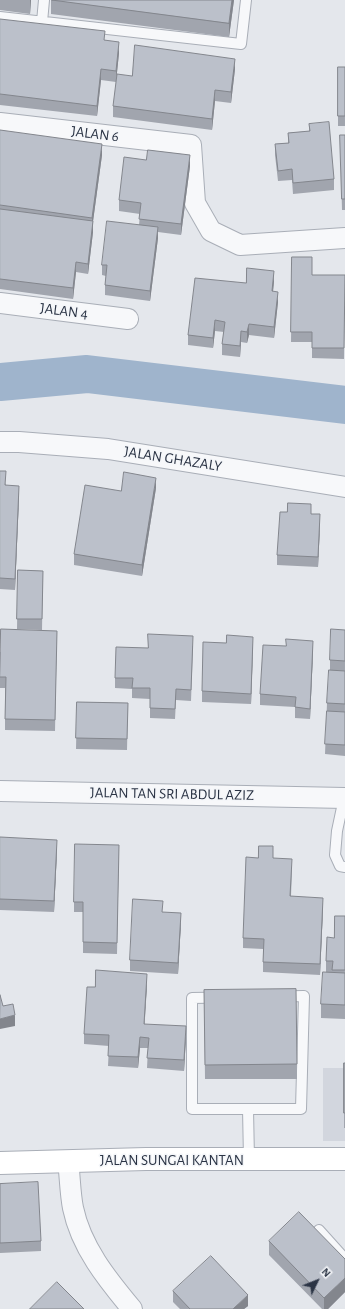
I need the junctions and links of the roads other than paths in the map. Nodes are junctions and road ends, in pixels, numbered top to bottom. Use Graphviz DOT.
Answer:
graph roads {
  1 [pos="44,0"];
  2 [pos="246,0"];
  3 [pos="0,17"];
  4 [pos="42,22"];
  5 [pos="0,123"];
  6 [pos="345,238"];
  7 [pos="0,303"];
  8 [pos="128,319"];
  9 [pos="0,442"];
  10 [pos="345,487"];
  11 [pos="0,791"];
  12 [pos="344,798"];
  13 [pos="345,867"];
  14 [pos="248,1109"];
  15 [pos="249,1159"];
  16 [pos="345,1159"];
  17 [pos="68,1161"];
  18 [pos="0,1163"];
  19 [pos="319,1230"];
  20 [pos="345,1259"];
  21 [pos="132,1309"];
  1 -- 4 [label="lane"];
  2 -- 4 [label="lane"];
  3 -- 4 [label="lane"];
  5 -- 6 [label="street, JALAN 6"];
  7 -- 8 [label="street, JALAN 4"];
  9 -- 10 [label="street, JALAN GHAZALY"];
  11 -- 12 [label="street, JALAN TAN SRI ABDUL AZIZ"];
  12 -- 13 [label="lane"];
  14 -- 14 [label="lane"];
  14 -- 15 [label="lane"];
  15 -- 16 [label="main road, JALAN SUNGAI KANTAN"];
  15 -- 17 [label="main road, JALAN SUNGAI KANTAN"];
  17 -- 18 [label="main road, JALAN SUNGAI KANTAN"];
  17 -- 21 [label="street"];
  19 -- 20 [label="lane"];
}
